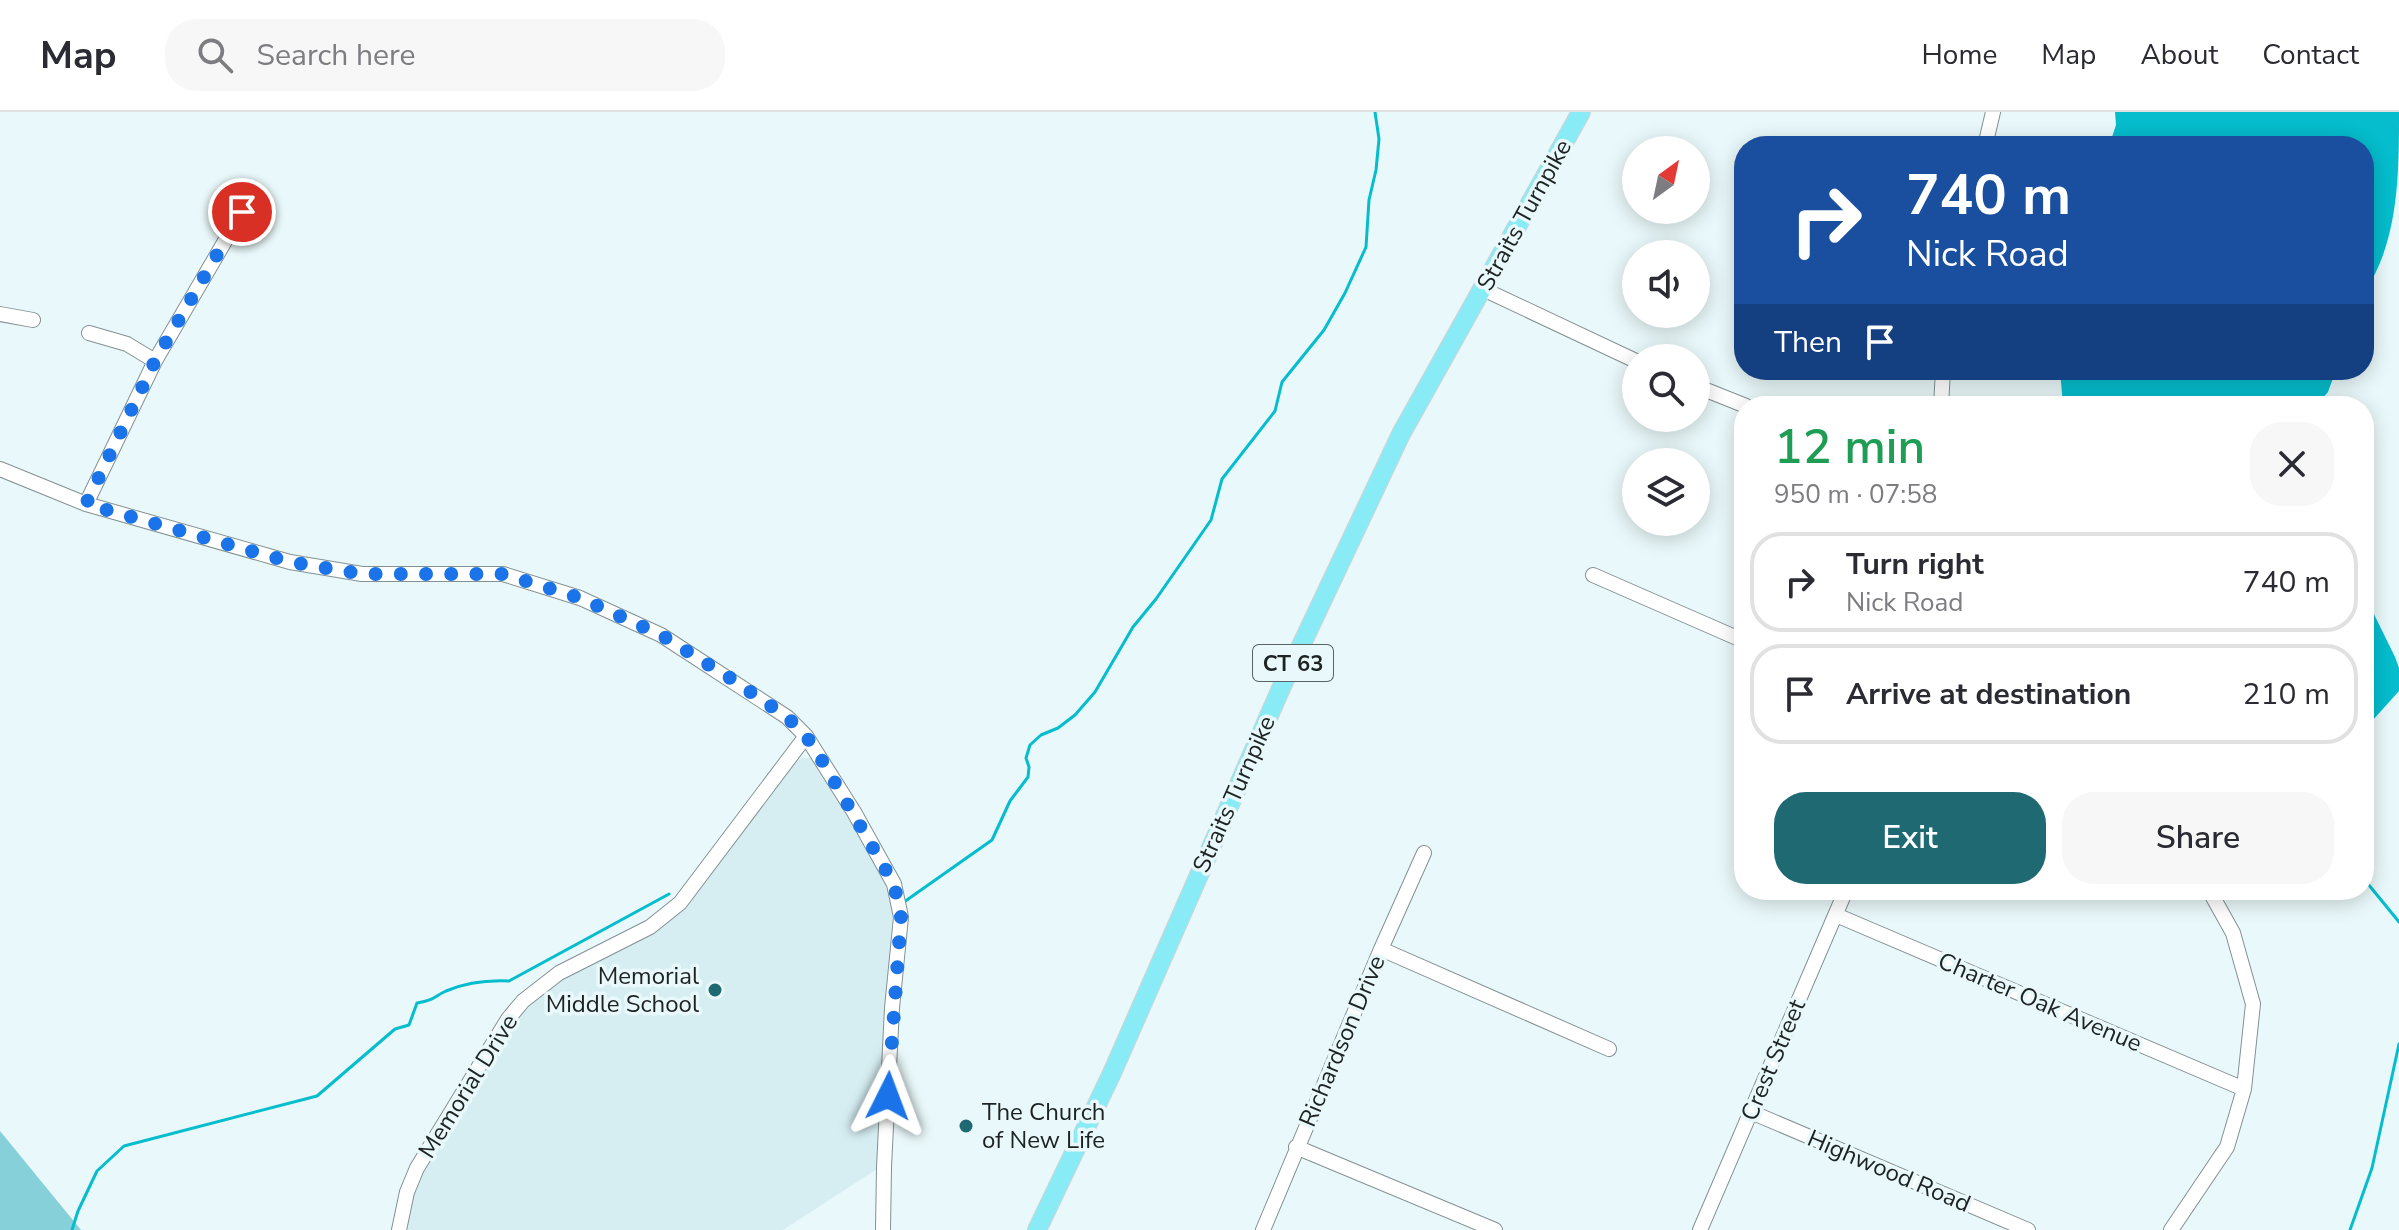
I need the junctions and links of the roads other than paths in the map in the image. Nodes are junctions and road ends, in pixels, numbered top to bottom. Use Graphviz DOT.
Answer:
graph roads {
  1 [pos="1581,112"];
  2 [pos="1993,112"];
  3 [pos="1987,136"];
  4 [pos="242,212"];
  5 [pos="1483,289"];
  6 [pos="0,314"];
  7 [pos="33,320"];
  8 [pos="89,333"];
  9 [pos="1622,354"];
  10 [pos="155,361"];
  11 [pos="1710,392"];
  12 [pos="1734,401"];
  13 [pos="0,469"];
  14 [pos="86,504"];
  15 [pos="1593,575"];
  16 [pos="1734,637"];
  17 [pos="806,736"];
  18 [pos="1424,853"];
  19 [pos="1842,900"];
  20 [pos="2215,900"];
  21 [pos="1836,915"];
  22 [pos="1381,949"];
  23 [pos="1609,1049"];
  24 [pos="2244,1089"];
  25 [pos="1751,1112"];
  26 [pos="1296,1147"];
  27 [pos="399,1230"];
  28 [pos="883,1230"];
  29 [pos="1037,1230"];
  30 [pos="1263,1230"];
  31 [pos="1495,1230"];
  32 [pos="1700,1230"];
  33 [pos="2028,1230"];
  34 [pos="2171,1230"];
  1 -- 5 [label="main road, Straits Turnpike / CT 63"];
  2 -- 3 [label="street"];
  4 -- 10 [label="street"];
  5 -- 9 [label="street"];
  5 -- 29 [label="main road, Straits Turnpike / CT 63"];
  6 -- 7 [label="street"];
  8 -- 10 [label="street"];
  10 -- 14 [label="street"];
  11 -- 12 [label="street"];
  13 -- 14 [label="street"];
  14 -- 17 [label="street"];
  15 -- 16 [label="street"];
  17 -- 27 [label="street, Memorial Drive"];
  17 -- 28 [label="street"];
  18 -- 22 [label="street, Richardson Drive"];
  19 -- 21 [label="street, Crest Street"];
  20 -- 24 [label="street"];
  21 -- 24 [label="street, Charter Oak Avenue"];
  21 -- 25 [label="street, Crest Street"];
  22 -- 23 [label="street"];
  22 -- 26 [label="street, Richardson Drive"];
  24 -- 34 [label="street"];
  25 -- 32 [label="street, Crest Street"];
  25 -- 33 [label="street, Highwood Road"];
  26 -- 30 [label="street, Richardson Drive"];
  26 -- 31 [label="street"];
}
